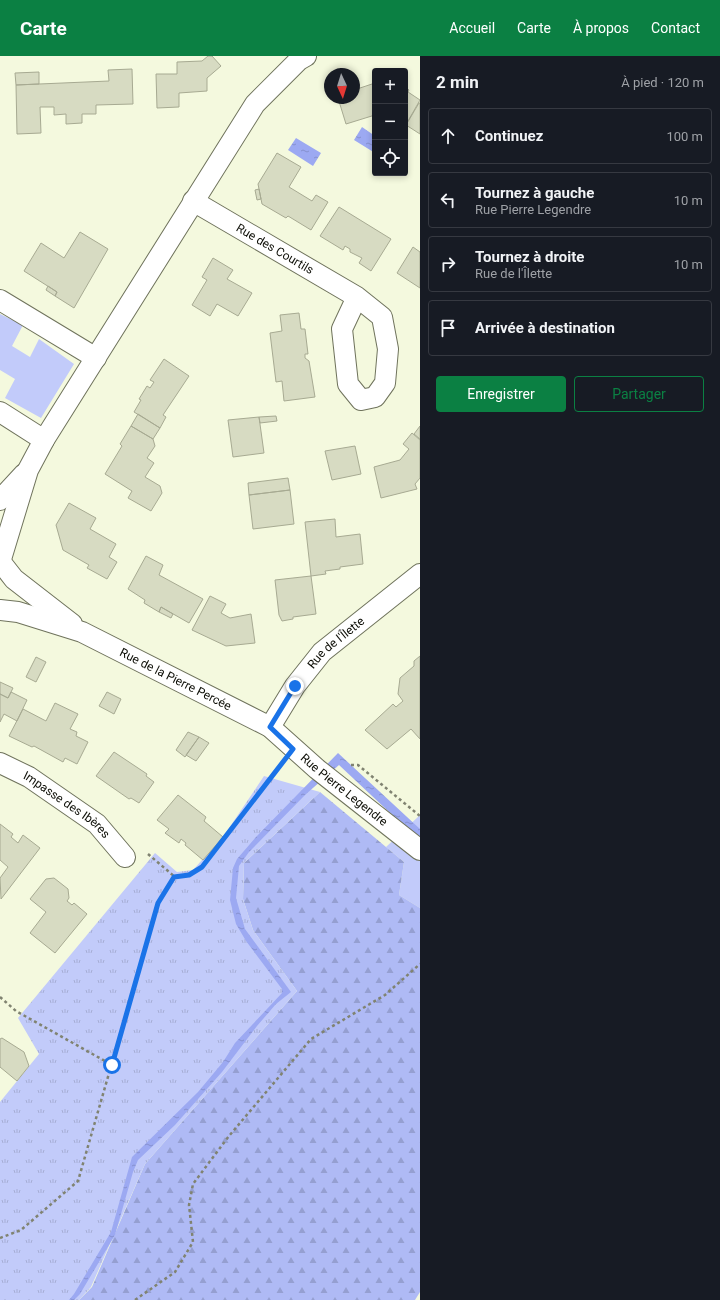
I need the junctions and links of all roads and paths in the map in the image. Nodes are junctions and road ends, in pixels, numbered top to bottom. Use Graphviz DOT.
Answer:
graph roads {
  1 [pos="297,57"];
  2 [pos="193,201"];
  3 [pos="357,297"];
  4 [pos="0,300"];
  5 [pos="96,358"];
  6 [pos="0,412"];
  7 [pos="44,440"];
  8 [pos="28,470"];
  9 [pos="0,500"];
  10 [pos="2,560"];
  11 [pos="420,574"];
  12 [pos="0,588"];
  13 [pos="0,610"];
  14 [pos="82,632"];
  15 [pos="270,727"];
  16 [pos="293,749"];
  17 [pos="0,763"];
  18 [pos="419,849"];
  19 [pos="125,857"];
  20 [pos="174,877"];
  21 [pos="420,964"];
  22 [pos="0,997"];
  23 [pos="112,1065"];
  24 [pos="0,1238"];
  25 [pos="134,1300"];
  1 -- 2 [label="street"];
  2 -- 3 [label="street, Rue des Courtils"];
  2 -- 5 [label="street"];
  4 -- 5 [label="street"];
  5 -- 7 [label="street"];
  6 -- 7 [label="street"];
  7 -- 8 [label="street"];
  8 -- 9 [label="street"];
  8 -- 10 [label="street"];
  10 -- 12 [label="street"];
  10 -- 14 [label="street, Rue de la Pierre Percée"];
  11 -- 15 [label="street, Rue de l'Îlette"];
  13 -- 14 [label="street, Rue de la Pierre Percée"];
  14 -- 15 [label="street, Rue de la Pierre Percée"];
  15 -- 16 [label="street, Rue Pierre Legendre"];
  16 -- 18 [label="street, Rue Pierre Legendre"];
  16 -- 20 [label="path"];
  17 -- 19 [label="street, Impasse des Ibères"];
  19 -- 20 [label="path"];
  20 -- 23 [label="path"];
  21 -- 25 [label="path"];
  22 -- 23 [label="path"];
  23 -- 24 [label="path"];
}
